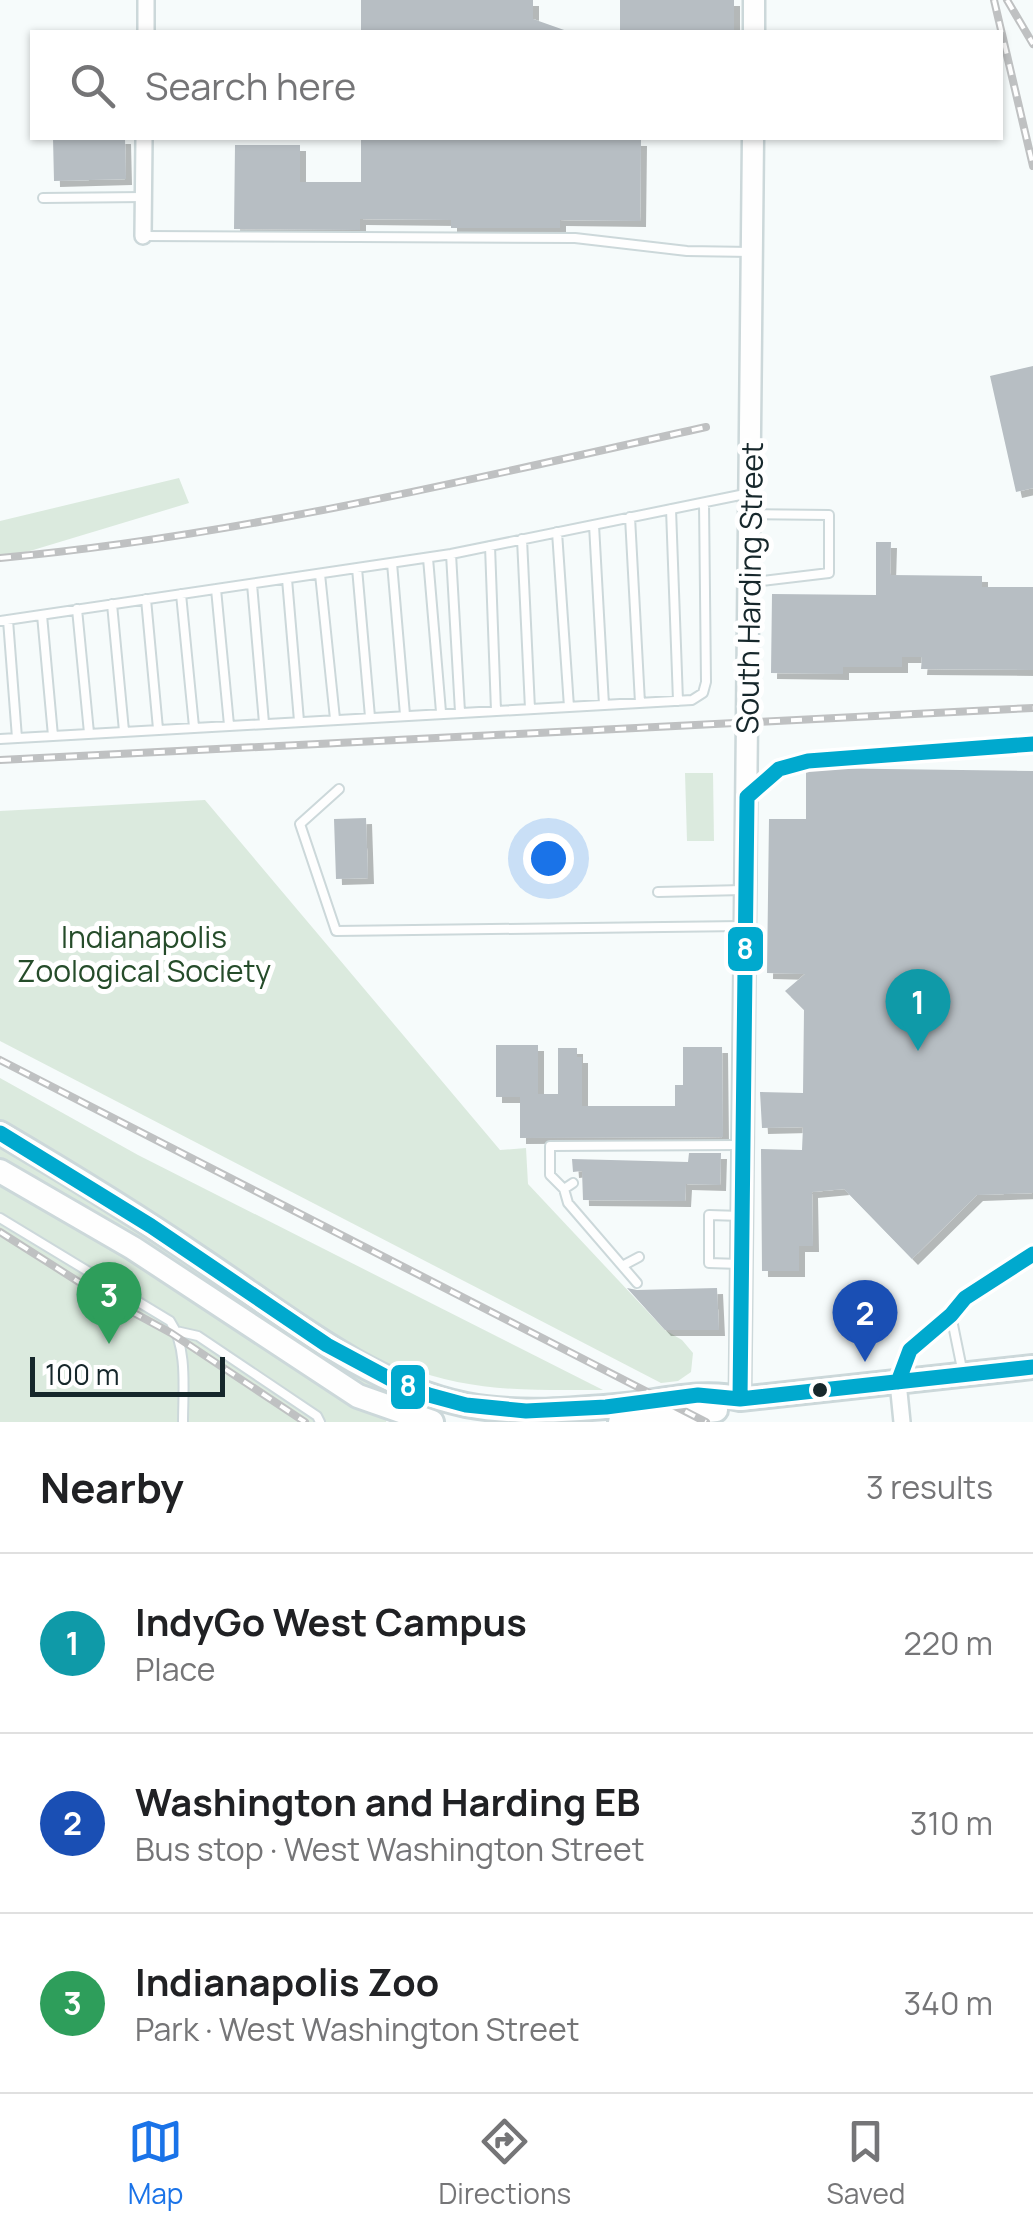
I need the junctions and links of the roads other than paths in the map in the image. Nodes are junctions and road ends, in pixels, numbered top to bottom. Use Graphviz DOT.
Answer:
graph roads {
  1 [pos="146,0"];
  2 [pos="754,0"];
  3 [pos="146,30"];
  4 [pos="754,30"];
  5 [pos="144,140"];
  6 [pos="753,140"];
  7 [pos="144,197"];
  8 [pos="43,198"];
  9 [pos="143,236"];
  10 [pos="751,252"];
  11 [pos="704,502"];
  12 [pos="750,504"];
  13 [pos="670,509"];
  14 [pos="630,518"];
  15 [pos="594,525"];
  16 [pos="557,532"];
  17 [pos="522,539"];
  18 [pos="490,546"];
  19 [pos="451,554"];
  20 [pos="428,558"];
  21 [pos="392,563"];
  22 [pos="356,568"];
  23 [pos="320,574"];
  24 [pos="287,579"];
  25 [pos="748,582"];
  26 [pos="252,584"];
  27 [pos="216,589"];
  28 [pos="182,594"];
  29 [pos="146,600"];
  30 [pos="112,604"];
  31 [pos="77,610"];
  32 [pos="42,615"];
  33 [pos="4,620"];
  34 [pos="678,701"];
  35 [pos="640,703"];
  36 [pos="604,705"];
  37 [pos="569,707"];
  38 [pos="530,709"];
  39 [pos="496,711"];
  40 [pos="441,712"];
  41 [pos="460,712"];
  42 [pos="406,715"];
  43 [pos="370,717"];
  44 [pos="335,719"];
  45 [pos="299,721"];
  46 [pos="264,723"];
  47 [pos="229,725"];
  48 [pos="194,727"];
  49 [pos="158,730"];
  50 [pos="124,732"];
  51 [pos="89,734"];
  52 [pos="53,736"];
  53 [pos="17,738"];
  54 [pos="0,739"];
  55 [pos="1033,744"];
  56 [pos="339,789"];
  57 [pos="747,797"];
  58 [pos="746,890"];
  59 [pos="658,892"];
  60 [pos="746,926"];
  61 [pos="0,1133"];
  62 [pos="744,1145"];
  63 [pos="0,1171"];
  64 [pos="574,1182"];
  65 [pos="564,1189"];
  66 [pos="742,1216"];
  67 [pos="0,1218"];
  68 [pos="1033,1254"];
  69 [pos="639,1257"];
  70 [pos="740,1264"];
  71 [pos="624,1266"];
  72 [pos="637,1283"];
  73 [pos="951,1315"];
  74 [pos="176,1331"];
  75 [pos="1033,1367"];
  76 [pos="963,1375"];
  77 [pos="898,1382"];
  78 [pos="420,1392"];
  79 [pos="740,1399"];
  80 [pos="657,1420"];
  81 [pos="420,1421"];
  82 [pos="183,1422"];
  83 [pos="320,1422"];
  84 [pos="620,1422"];
  85 [pos="902,1422"];
  1 -- 3 [label="street"];
  2 -- 4 [label="street"];
  5 -- 7 [label="street"];
  6 -- 10 [label="street, South Harding Street"];
  7 -- 8 [label="lane"];
  7 -- 9 [label="street"];
  9 -- 10 [label="lane"];
  10 -- 12 [label="street, South Harding Street"];
  11 -- 12 [label="lane"];
  11 -- 13 [label="lane"];
  11 -- 34 [label="lane"];
  12 -- 25 [label="street, South Harding Street"];
  12 -- 25 [label="lane"];
  13 -- 14 [label="lane"];
  13 -- 34 [label="lane"];
  14 -- 15 [label="lane"];
  14 -- 35 [label="lane"];
  15 -- 16 [label="lane"];
  15 -- 36 [label="lane"];
  16 -- 17 [label="lane"];
  16 -- 37 [label="lane"];
  17 -- 18 [label="lane"];
  17 -- 38 [label="lane"];
  18 -- 19 [label="lane"];
  18 -- 39 [label="lane"];
  19 -- 20 [label="lane"];
  19 -- 41 [label="lane"];
  20 -- 21 [label="lane"];
  20 -- 40 [label="lane"];
  21 -- 22 [label="lane"];
  21 -- 42 [label="lane"];
  22 -- 23 [label="lane"];
  22 -- 43 [label="lane"];
  23 -- 24 [label="lane"];
  23 -- 44 [label="lane"];
  24 -- 26 [label="lane"];
  24 -- 45 [label="lane"];
  25 -- 57 [label="street, South Harding Street"];
  26 -- 27 [label="lane"];
  26 -- 46 [label="lane"];
  27 -- 28 [label="lane"];
  27 -- 47 [label="lane"];
  28 -- 29 [label="lane"];
  28 -- 48 [label="lane"];
  29 -- 30 [label="lane"];
  29 -- 49 [label="lane"];
  30 -- 31 [label="lane"];
  30 -- 50 [label="lane"];
  31 -- 32 [label="lane"];
  31 -- 51 [label="lane"];
  32 -- 33 [label="lane"];
  32 -- 52 [label="lane"];
  33 -- 53 [label="lane"];
  34 -- 35 [label="lane"];
  35 -- 36 [label="lane"];
  36 -- 37 [label="lane"];
  37 -- 38 [label="lane"];
  38 -- 39 [label="lane"];
  39 -- 41 [label="lane"];
  40 -- 41 [label="lane"];
  40 -- 42 [label="lane"];
  42 -- 43 [label="lane"];
  43 -- 44 [label="lane"];
  44 -- 45 [label="lane"];
  45 -- 46 [label="lane"];
  46 -- 47 [label="lane"];
  47 -- 48 [label="lane"];
  48 -- 49 [label="lane"];
  49 -- 50 [label="lane"];
  50 -- 51 [label="lane"];
  51 -- 52 [label="lane"];
  52 -- 53 [label="lane"];
  53 -- 54 [label="lane"];
  55 -- 57 [label="lane"];
  56 -- 60 [label="lane"];
  57 -- 58 [label="street, South Harding Street"];
  58 -- 59 [label="lane"];
  58 -- 60 [label="street, South Harding Street"];
  60 -- 62 [label="street, South Harding Street"];
  61 -- 78 [label="main road"];
  62 -- 65 [label="lane"];
  62 -- 66 [label="street, South Harding Street"];
  63 -- 81 [label="main road"];
  64 -- 65 [label="lane"];
  65 -- 71 [label="lane"];
  66 -- 70 [label="street, South Harding Street"];
  66 -- 70 [label="lane"];
  67 -- 74 [label="lane"];
  68 -- 73 [label="lane"];
  69 -- 71 [label="lane"];
  70 -- 79 [label="street, South Harding Street"];
  71 -- 72 [label="lane"];
  73 -- 76 [label="lane"];
  73 -- 77 [label="lane"];
  74 -- 82 [label="lane"];
  74 -- 83 [label="lane"];
  75 -- 76 [label="main road"];
  76 -- 77 [label="main road"];
  77 -- 79 [label="main road"];
  77 -- 85 [label="street"];
  78 -- 79 [label="main road"];
  78 -- 81 [label="street"];
  79 -- 80 [label="main road"];
  80 -- 84 [label="main road"];
}
